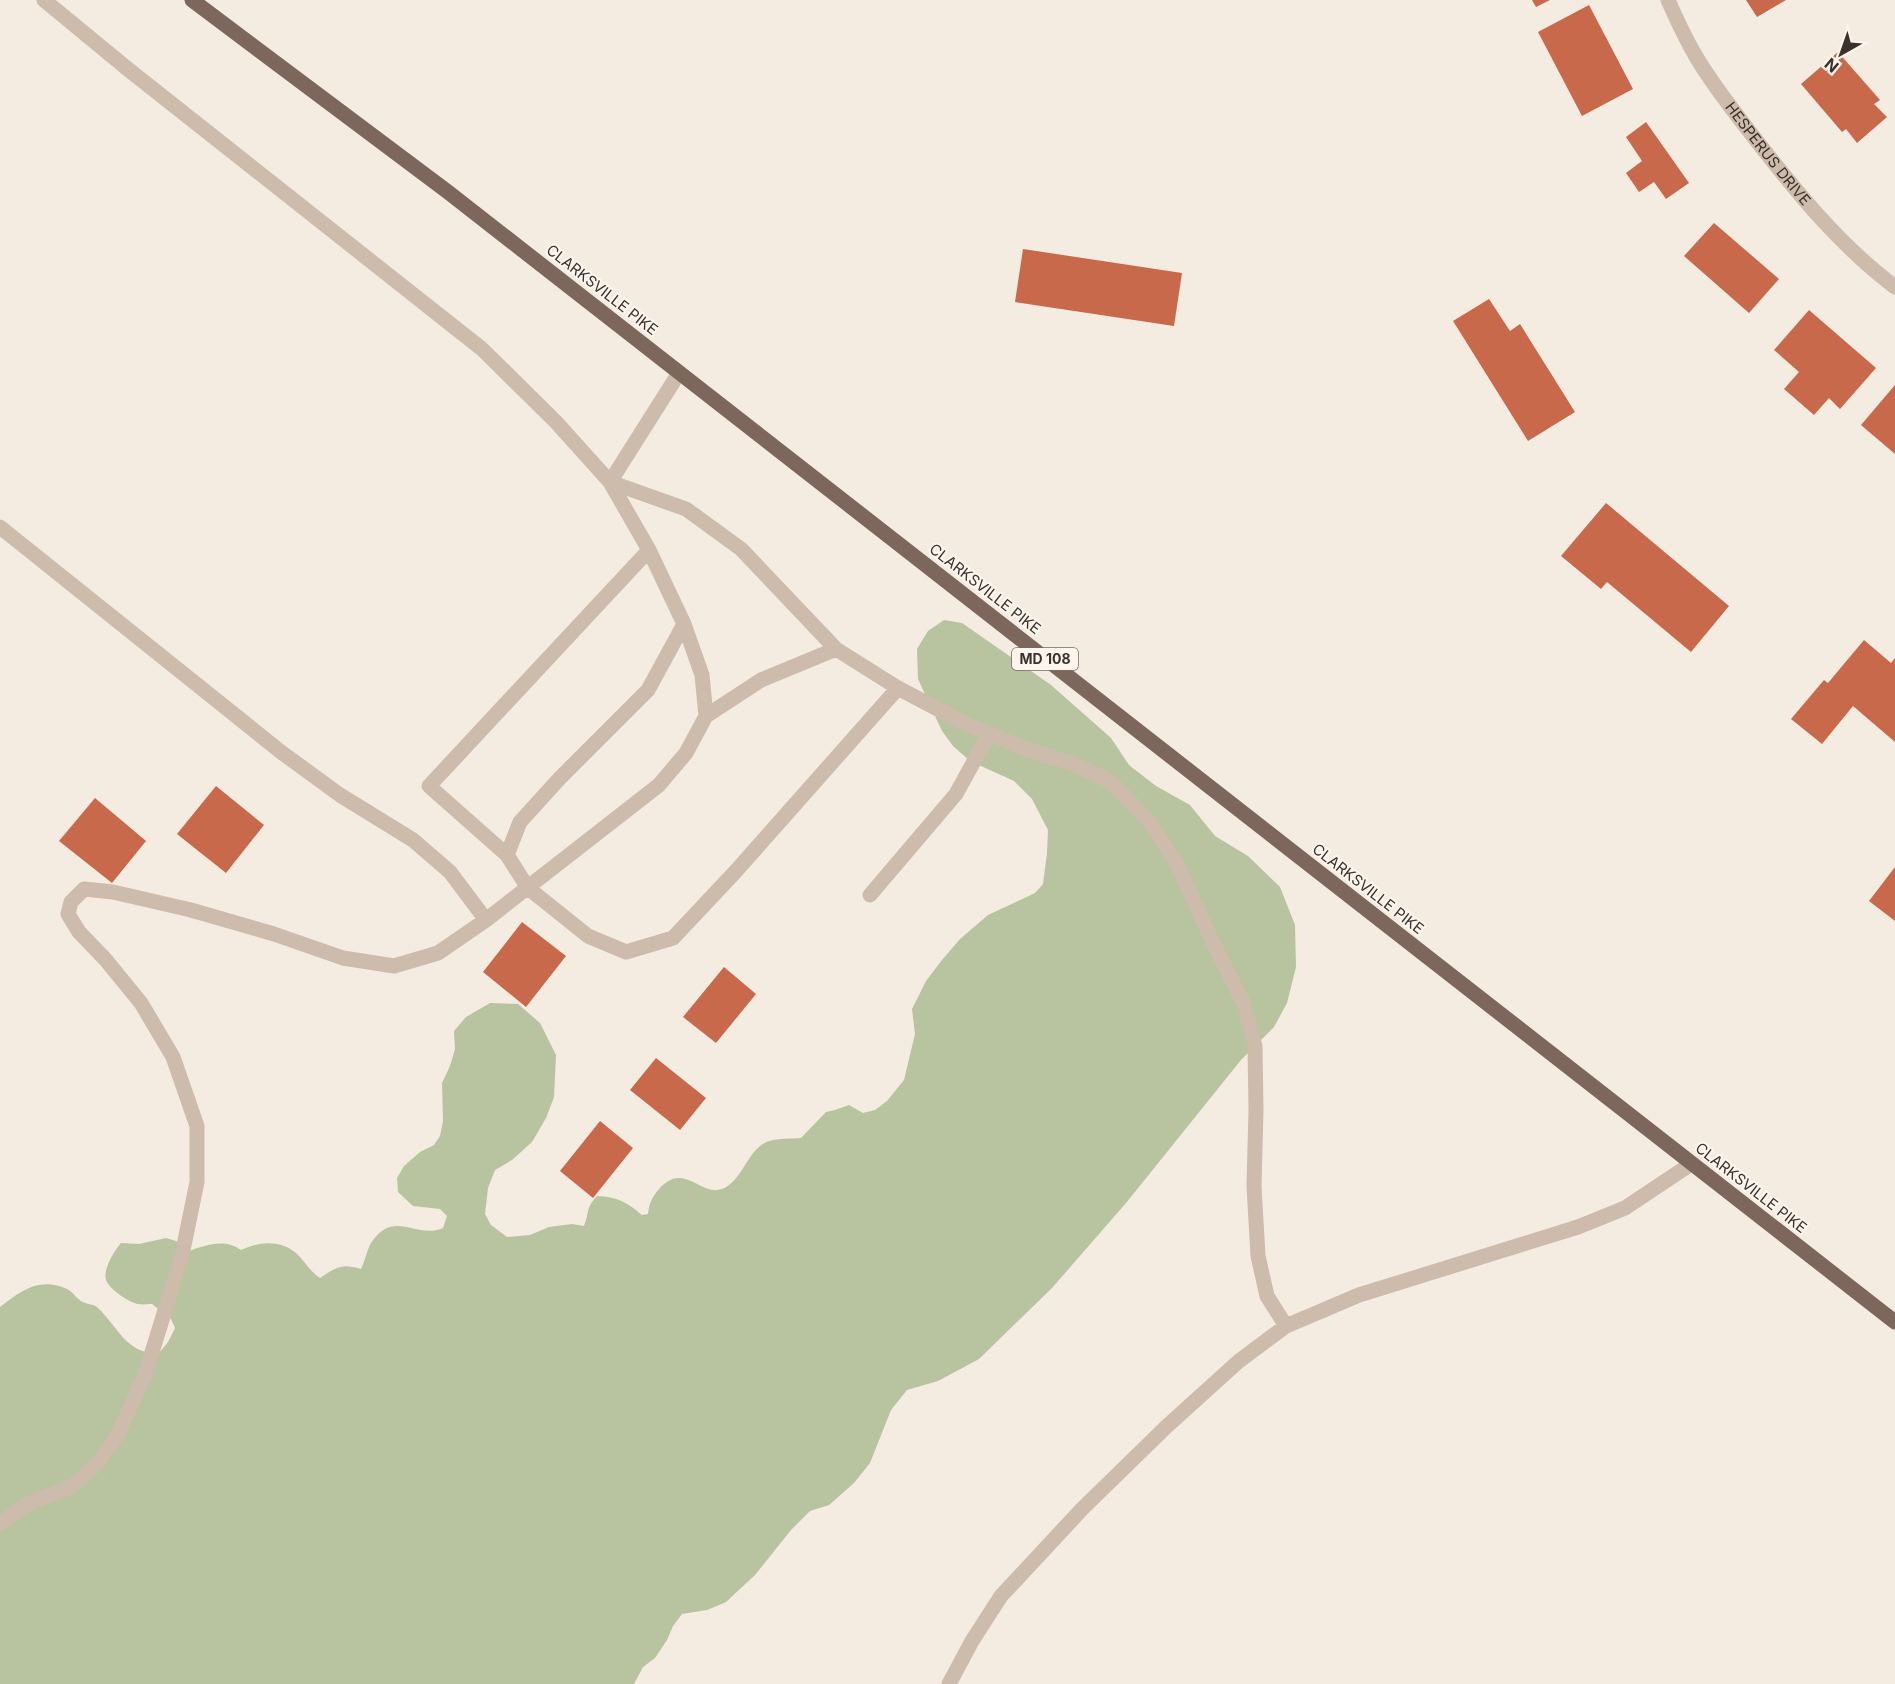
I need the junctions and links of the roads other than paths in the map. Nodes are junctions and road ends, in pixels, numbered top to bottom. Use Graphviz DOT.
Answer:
graph roads {
  1 [pos="44,0"];
  2 [pos="192,0"];
  3 [pos="1668,0"];
  4 [pos="1895,287"];
  5 [pos="679,373"];
  6 [pos="610,483"];
  7 [pos="0,527"];
  8 [pos="649,550"];
  9 [pos="684,624"];
  10 [pos="836,649"];
  11 [pos="898,688"];
  12 [pos="706,716"];
  13 [pos="989,734"];
  14 [pos="507,855"];
  15 [pos="528,888"];
  16 [pos="870,895"];
  17 [pos="486,920"];
  18 [pos="1690,1164"];
  19 [pos="1895,1322"];
  20 [pos="1286,1326"];
  21 [pos="0,1524"];
  22 [pos="949,1684"];
  1 -- 6 [label="street"];
  2 -- 5 [label="main road, CLARKSVILLE PIKE / MD 108"];
  3 -- 4 [label="street, HESPERUS DRIVE"];
  5 -- 6 [label="street"];
  5 -- 18 [label="main road, CLARKSVILLE PIKE / MD 108"];
  6 -- 8 [label="street"];
  6 -- 10 [label="street"];
  7 -- 17 [label="street"];
  8 -- 9 [label="street"];
  8 -- 14 [label="street"];
  9 -- 12 [label="street"];
  9 -- 14 [label="street"];
  10 -- 11 [label="street"];
  10 -- 12 [label="street"];
  11 -- 13 [label="street"];
  11 -- 15 [label="street"];
  12 -- 15 [label="street"];
  13 -- 16 [label="street"];
  13 -- 20 [label="street"];
  14 -- 15 [label="street"];
  15 -- 17 [label="street"];
  17 -- 21 [label="street"];
  18 -- 19 [label="main road, CLARKSVILLE PIKE / MD 108"];
  18 -- 20 [label="street"];
  20 -- 22 [label="street"];
}
